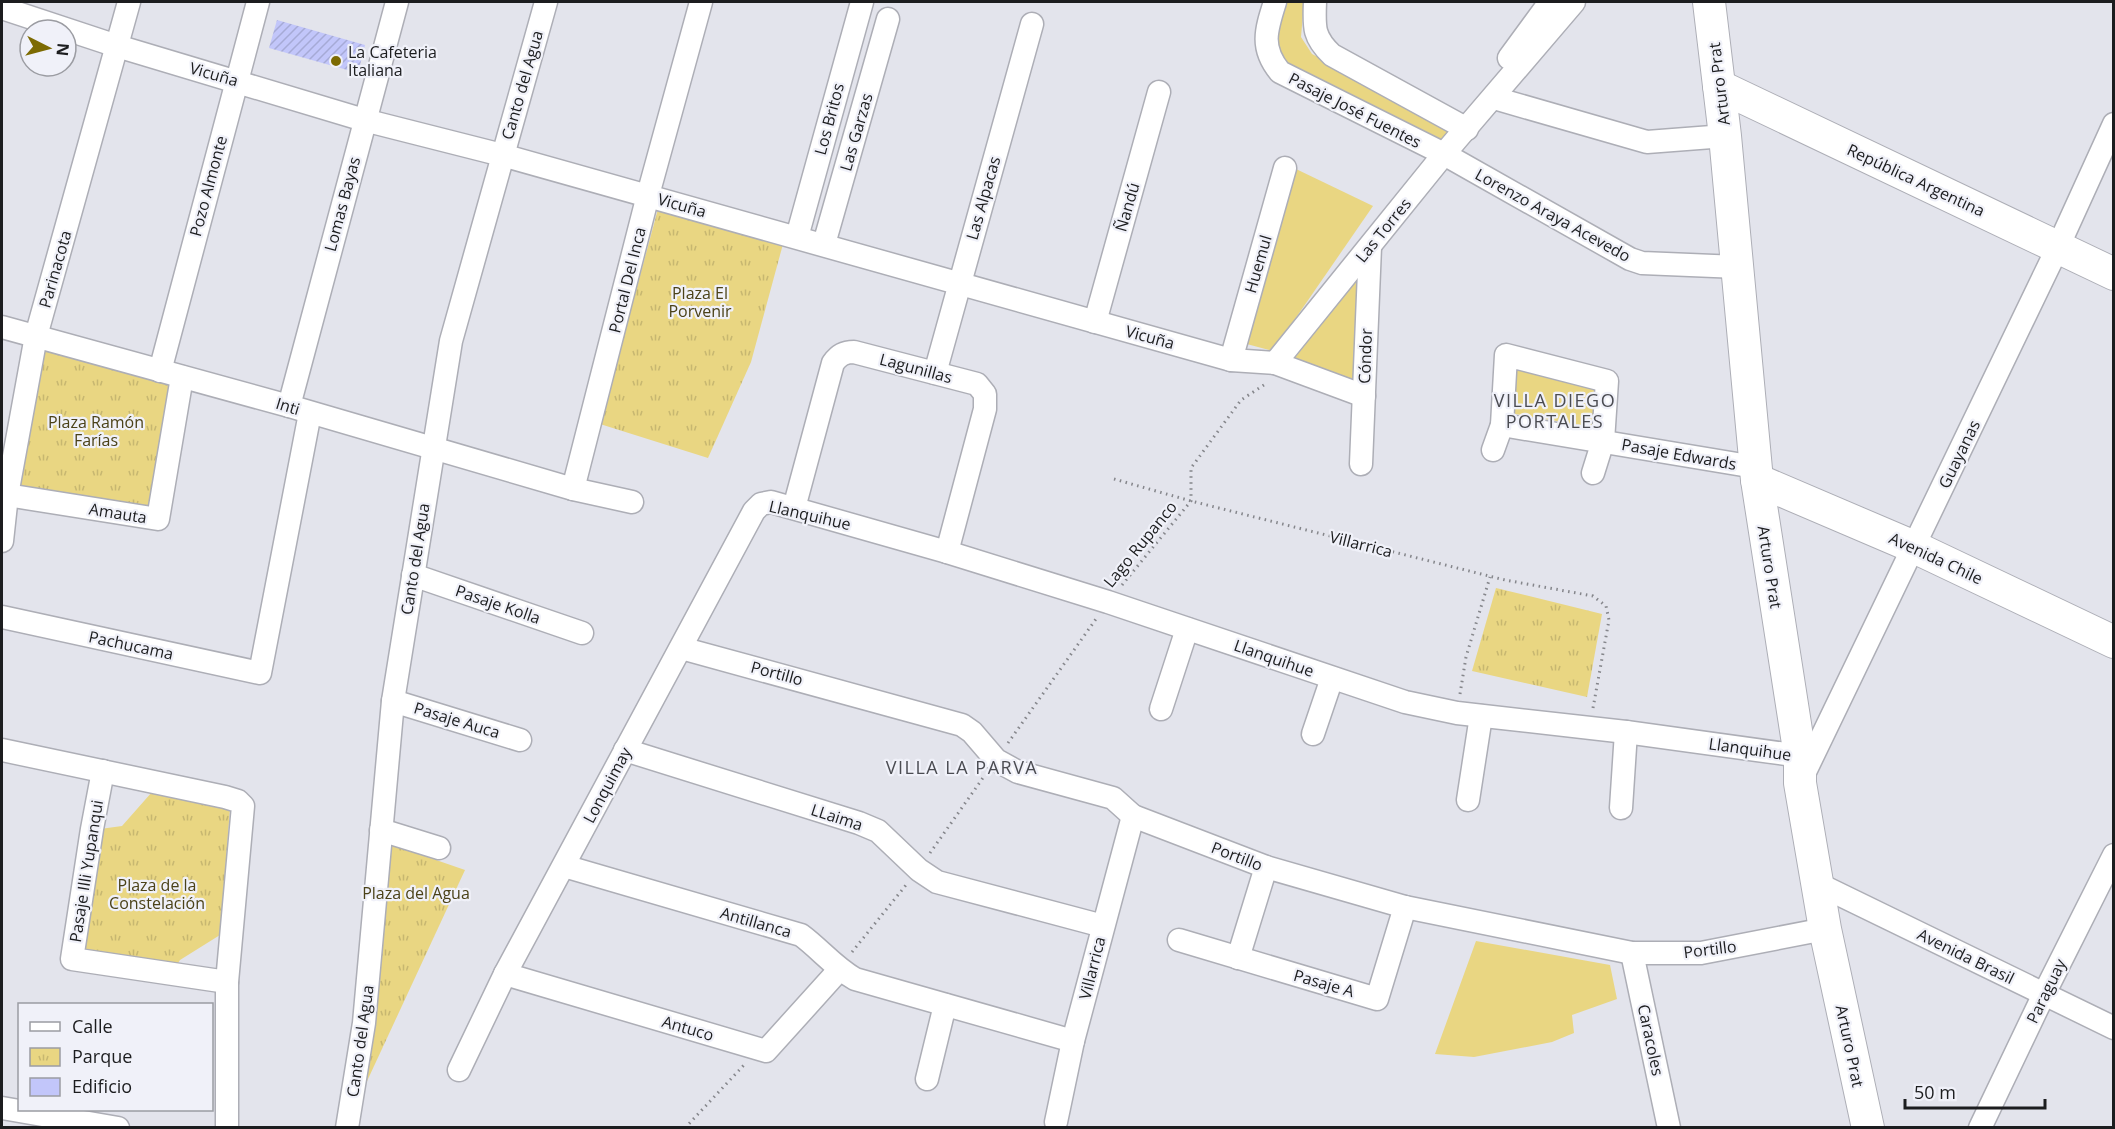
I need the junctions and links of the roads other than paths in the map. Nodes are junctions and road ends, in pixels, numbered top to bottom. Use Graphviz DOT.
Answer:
graph roads {
  1 [pos="129,2"];
  2 [pos="258,2"];
  3 [pos="397,2"];
  4 [pos="546,2"];
  5 [pos="701,2"];
  6 [pos="862,2"];
  7 [pos="1275,2"];
  8 [pos="1315,2"];
  9 [pos="1550,2"];
  10 [pos="1574,2"];
  11 [pos="1709,2"];
  12 [pos="6,6"];
  13 [pos="888,19"];
  14 [pos="1032,24"];
  15 [pos="117,46"];
  16 [pos="236,80"];
  17 [pos="1719,86"];
  18 [pos="1159,92"];
  19 [pos="1494,98"];
  20 [pos="364,120"];
  21 [pos="2114,124"];
  22 [pos="1467,129"];
  23 [pos="1725,136"];
  24 [pos="502,154"];
  25 [pos="1444,154"];
  26 [pos="1286,168"];
  27 [pos="648,195"];
  28 [pos="797,237"];
  29 [pos="824,244"];
  30 [pos="1370,247"];
  31 [pos="2058,248"];
  32 [pos="1738,267"];
  33 [pos="2114,274"];
  34 [pos="959,284"];
  35 [pos="1095,322"];
  36 [pos="2,327"];
  37 [pos="36,336"];
  38 [pos="1231,360"];
  39 [pos="1282,366"];
  40 [pos="160,371"];
  41 [pos="935,373"];
  42 [pos="182,377"];
  43 [pos="1364,396"];
  44 [pos="299,410"];
  45 [pos="1502,425"];
  46 [pos="1603,441"];
  47 [pos="432,449"];
  48 [pos="1493,450"];
  49 [pos="1361,464"];
  50 [pos="1593,473"];
  51 [pos="1756,474"];
  52 [pos="573,489"];
  53 [pos="8,495"];
  54 [pos="632,502"];
  55 [pos="761,504"];
  56 [pos="794,508"];
  57 [pos="2,541"];
  58 [pos="1914,547"];
  59 [pos="947,552"];
  60 [pos="413,575"];
  61 [pos="2,617"];
  62 [pos="1187,629"];
  63 [pos="582,633"];
  64 [pos="2114,642"];
  65 [pos="681,648"];
  66 [pos="260,673"];
  67 [pos="1332,678"];
  68 [pos="393,700"];
  69 [pos="1161,709"];
  70 [pos="1481,716"];
  71 [pos="1626,732"];
  72 [pos="1313,734"];
  73 [pos="520,740"];
  74 [pos="2,750"];
  75 [pos="625,750"];
  76 [pos="1800,770"];
  77 [pos="103,771"];
  78 [pos="1468,800"];
  79 [pos="1621,808"];
  80 [pos="1133,816"];
  81 [pos="381,830"];
  82 [pos="439,848"];
  83 [pos="2114,855"];
  84 [pos="564,866"];
  85 [pos="1266,867"];
  86 [pos="1818,884"];
  87 [pos="1405,907"];
  88 [pos="1103,926"];
  89 [pos="1825,928"];
  90 [pos="1179,940"];
  91 [pos="1632,953"];
  92 [pos="1238,958"];
  93 [pos="839,970"];
  94 [pos="504,974"];
  95 [pos="227,982"];
  96 [pos="2044,994"];
  97 [pos="945,1005"];
  98 [pos="2114,1028"];
  99 [pos="1073,1041"];
  100 [pos="459,1070"];
  101 [pos="927,1079"];
  102 [pos="2,1108"];
  103 [pos="18,1111"];
  104 [pos="19,1111"];
  105 [pos="1056,1122"];
  106 [pos="118,1128"];
  107 [pos="226,1128"];
  108 [pos="347,1128"];
  109 [pos="1669,1128"];
  110 [pos="1868,1128"];
  111 [pos="1980,1128"];
  1 -- 15 [label="street, Parinacota"];
  2 -- 16 [label="street, Pozo Almonte"];
  3 -- 20 [label="street, Lomas Bayas"];
  4 -- 24 [label="street, Canto del Agua"];
  5 -- 27 [label="street, Portal Del Inca"];
  6 -- 28 [label="street, Los Britos"];
  7 -- 25 [label="street, Pasaje José Fuentes"];
  8 -- 22 [label="street"];
  9 -- 19 [label="street, Las Torres"];
  10 -- 19 [label="street, Las Torres"];
  11 -- 17 [label="main road, Arturo Prat"];
  12 -- 15 [label="street, Vicuña"];
  13 -- 29 [label="street, Las Garzas"];
  14 -- 34 [label="street, Las Alpacas"];
  15 -- 16 [label="street, Vicuña"];
  15 -- 37 [label="street, Parinacota"];
  16 -- 20 [label="street, Vicuña"];
  16 -- 40 [label="street, Pozo Almonte"];
  17 -- 23 [label="main road, Arturo Prat"];
  17 -- 31 [label="main road, República Argentina"];
  18 -- 35 [label="street, Ñandú"];
  19 -- 22 [label="street, Las Torres"];
  19 -- 23 [label="street"];
  20 -- 24 [label="street, Vicuña"];
  20 -- 44 [label="street, Lomas Bayas"];
  21 -- 31 [label="street, Guayanas"];
  22 -- 25 [label="street, Las Torres"];
  23 -- 32 [label="main road, Arturo Prat"];
  24 -- 27 [label="street, Vicuña"];
  24 -- 47 [label="street, Canto del Agua"];
  25 -- 30 [label="street, Las Torres"];
  25 -- 32 [label="street, Lorenzo Araya Acevedo"];
  26 -- 38 [label="street, Huemul"];
  27 -- 28 [label="street, Vicuña"];
  27 -- 52 [label="street, Portal Del Inca"];
  28 -- 29 [label="street, Vicuña"];
  29 -- 34 [label="street, Vicuña"];
  30 -- 39 [label="street, Las Torres"];
  30 -- 43 [label="street, Cóndor"];
  31 -- 33 [label="main road, República Argentina"];
  31 -- 58 [label="street, Guayanas"];
  32 -- 51 [label="main road, Arturo Prat"];
  34 -- 35 [label="street, Vicuña"];
  34 -- 41 [label="street, Las Alpacas"];
  35 -- 38 [label="street, Vicuña"];
  36 -- 37 [label="street, Inti"];
  37 -- 40 [label="street, Inti"];
  37 -- 53 [label="street, Parinacota"];
  38 -- 39 [label="street, Vicuña"];
  39 -- 43 [label="street, Vicuña"];
  40 -- 42 [label="street, Inti"];
  41 -- 56 [label="street, Lagunillas"];
  41 -- 59 [label="street, Lagunillas"];
  42 -- 44 [label="street, Inti"];
  42 -- 53 [label="street, Amauta"];
  43 -- 49 [label="street, Cóndor"];
  44 -- 47 [label="street, Inti"];
  44 -- 66 [label="street, Lomas Bayas"];
  45 -- 46 [label="street, Pasaje Edwards"];
  45 -- 46 [label="street, Pasaje Edwards"];
  45 -- 48 [label="street, Pasaje Edwards"];
  46 -- 50 [label="street, Pasaje Edwards"];
  46 -- 51 [label="street, Pasaje Edwards"];
  47 -- 52 [label="street, Inti"];
  47 -- 60 [label="street, Canto del Agua"];
  51 -- 58 [label="main road, Avenida Chile"];
  51 -- 76 [label="main road, Arturo Prat"];
  52 -- 54 [label="street, Inti"];
  53 -- 57 [label="street, Parinacota"];
  55 -- 56 [label="street, Llanquihue"];
  55 -- 65 [label="street, Lonquimay"];
  56 -- 59 [label="street, Llanquihue"];
  58 -- 64 [label="main road, Avenida Chile"];
  58 -- 76 [label="street, Guayanas"];
  59 -- 62 [label="street, Llanquihue"];
  60 -- 63 [label="street, Pasaje Kolla"];
  60 -- 68 [label="street, Canto del Agua"];
  61 -- 66 [label="street, Pachucama"];
  62 -- 67 [label="street, Llanquihue"];
  62 -- 69 [label="street"];
  65 -- 75 [label="street, Lonquimay"];
  65 -- 80 [label="street, Portillo"];
  67 -- 70 [label="street, Llanquihue"];
  67 -- 72 [label="street"];
  68 -- 73 [label="street, Pasaje Auca"];
  68 -- 81 [label="street, Canto del Agua"];
  70 -- 71 [label="street, Llanquihue"];
  70 -- 78 [label="street"];
  71 -- 76 [label="street, Llanquihue"];
  71 -- 79 [label="street"];
  74 -- 77 [label="street"];
  75 -- 84 [label="street, Lonquimay"];
  75 -- 88 [label="street, LLaima"];
  76 -- 86 [label="main road, Arturo Prat"];
  77 -- 95 [label="street"];
  77 -- 95 [label="street, Pasaje Illi Yupanqui"];
  80 -- 85 [label="street, Portillo"];
  80 -- 88 [label="street, Villarrica"];
  81 -- 82 [label="street"];
  81 -- 108 [label="street, Canto del Agua"];
  83 -- 96 [label="street, Paraguay"];
  84 -- 93 [label="street, Antillanca"];
  84 -- 94 [label="street, Lonquimay"];
  85 -- 87 [label="street, Portillo"];
  85 -- 92 [label="street"];
  86 -- 89 [label="main road, Arturo Prat"];
  86 -- 96 [label="street, Avenida Brasil"];
  87 -- 91 [label="street, Portillo"];
  87 -- 92 [label="street, Pasaje A"];
  88 -- 99 [label="street, Villarrica"];
  89 -- 91 [label="street, Portillo"];
  89 -- 110 [label="main road, Arturo Prat"];
  90 -- 92 [label="street, Pasaje A"];
  91 -- 109 [label="street, Caracoles"];
  93 -- 94 [label="street, Antuco"];
  93 -- 97 [label="street, Antillanca"];
  94 -- 100 [label="street, Lonquimay"];
  95 -- 107 [label="street"];
  96 -- 98 [label="street, Avenida Brasil"];
  96 -- 111 [label="street, Paraguay"];
  97 -- 99 [label="street, Antillanca"];
  97 -- 101 [label="street"];
  99 -- 105 [label="street, Villarrica"];
  102 -- 103 [label="street"];
  104 -- 106 [label="street"];
}
